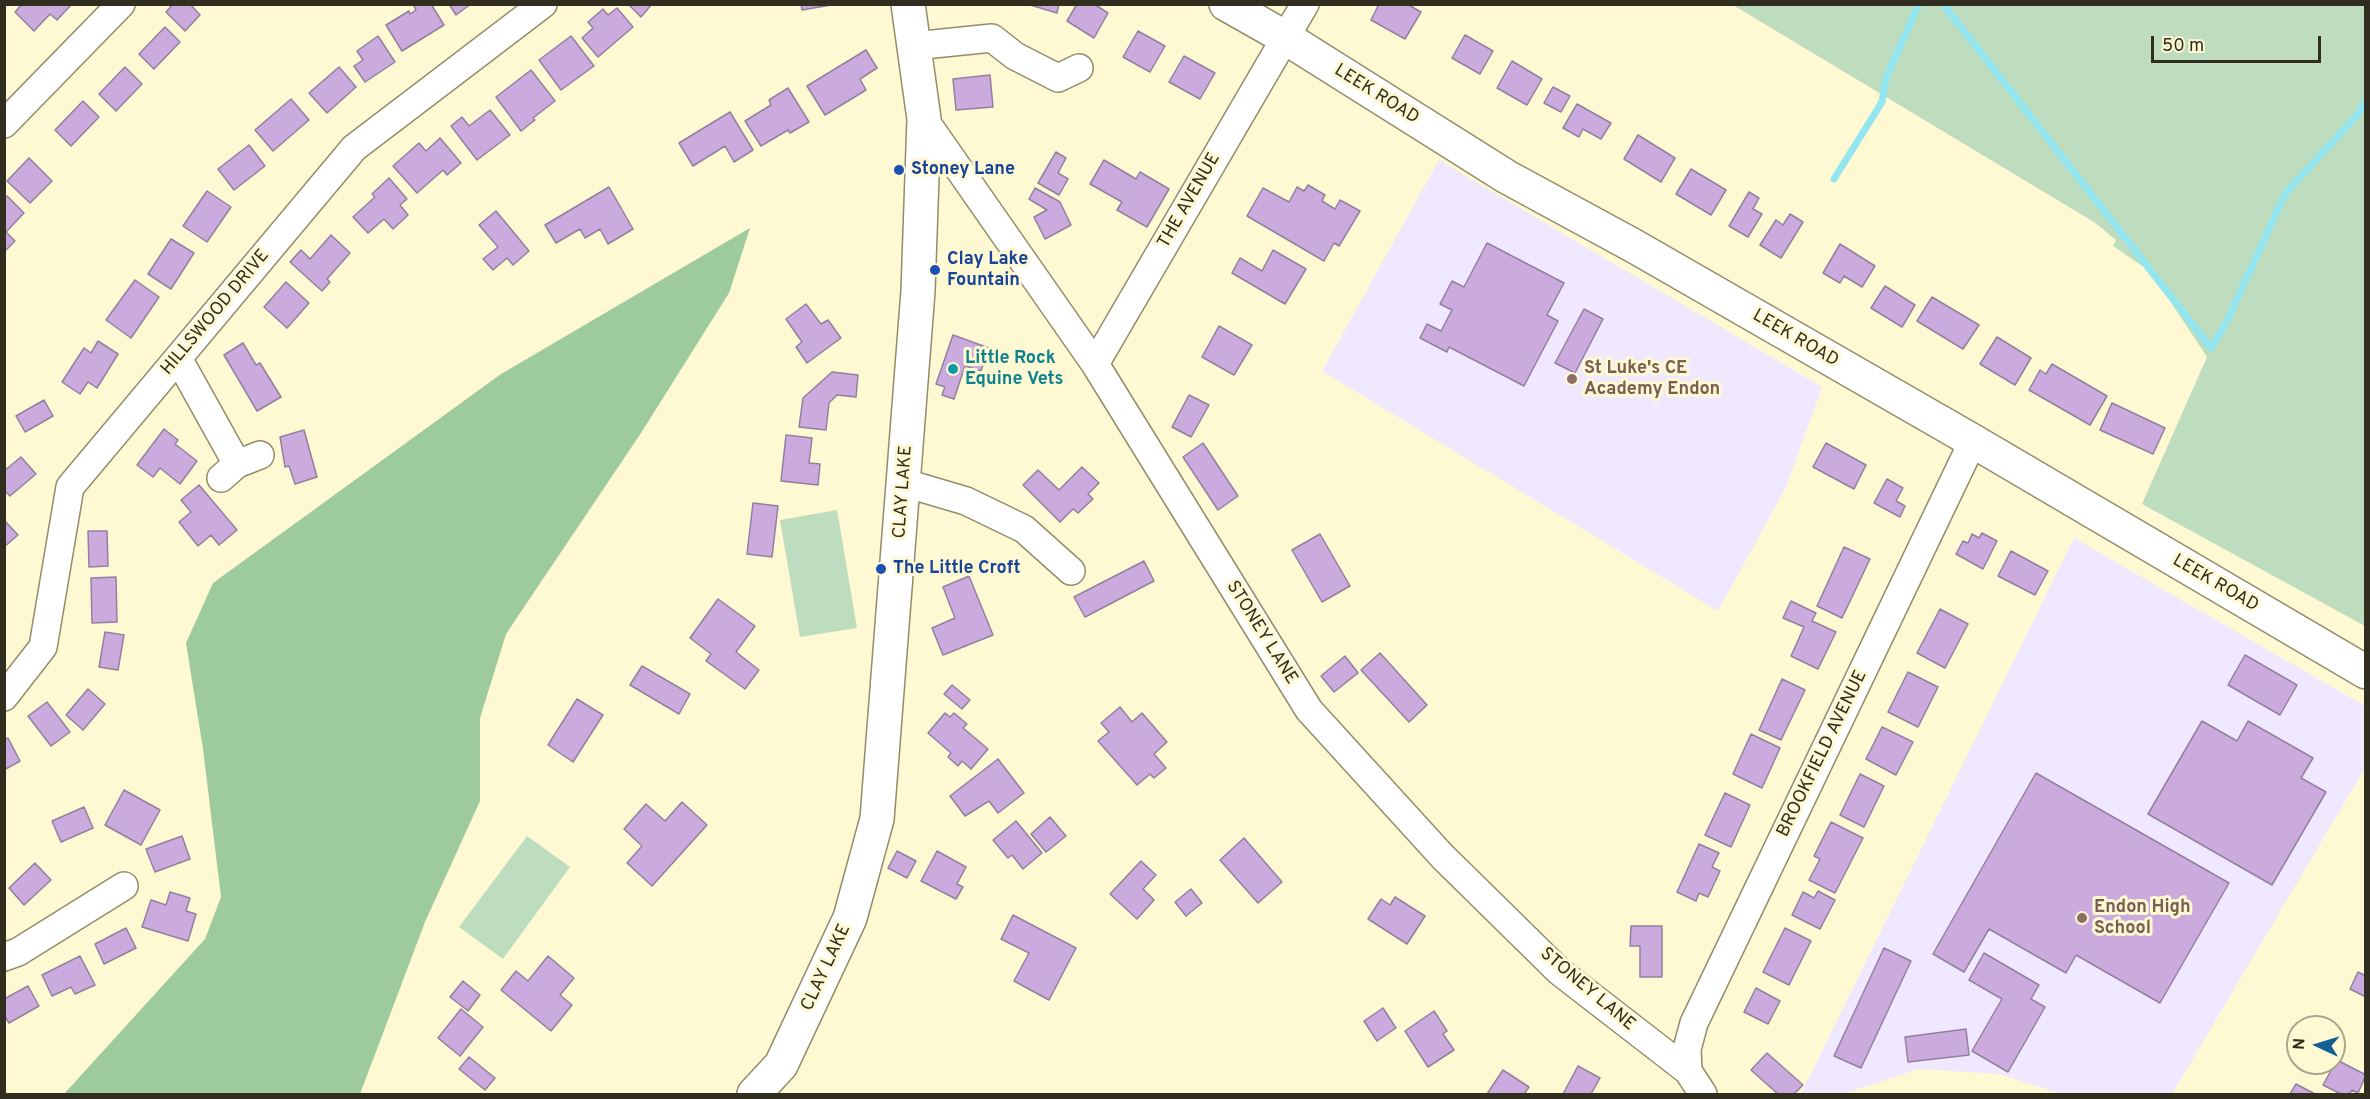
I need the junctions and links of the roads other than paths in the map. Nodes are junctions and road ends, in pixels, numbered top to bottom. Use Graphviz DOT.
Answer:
graph roads {
  1 [pos="121,4"];
  2 [pos="543,4"];
  3 [pos="908,4"];
  4 [pos="1226,4"];
  5 [pos="1305,4"];
  6 [pos="1286,38"];
  7 [pos="914,46"];
  8 [pos="1079,68"];
  9 [pos="924,119"];
  10 [pos="4,124"];
  11 [pos="178,358"];
  12 [pos="1095,364"];
  13 [pos="1973,441"];
  14 [pos="239,466"];
  15 [pos="905,483"];
  16 [pos="1071,571"];
  17 [pos="2366,672"];
  18 [pos="4,697"];
  19 [pos="124,886"];
  20 [pos="4,957"];
  21 [pos="1688,1071"];
  22 [pos="754,1095"];
  23 [pos="1703,1095"];
  1 -- 10 [label="street"];
  2 -- 11 [label="street, HILLSWOOD DRIVE"];
  3 -- 7 [label="main road, CLAY LAKE"];
  4 -- 6 [label="main road, LEEK ROAD"];
  5 -- 6 [label="street, THE AVENUE"];
  6 -- 12 [label="street, THE AVENUE"];
  6 -- 13 [label="main road, LEEK ROAD"];
  7 -- 8 [label="street"];
  7 -- 9 [label="main road, CLAY LAKE"];
  9 -- 12 [label="street, STONEY LANE"];
  9 -- 15 [label="main road, CLAY LAKE"];
  11 -- 14 [label="street"];
  11 -- 18 [label="street, HILLSWOOD DRIVE"];
  12 -- 21 [label="street, STONEY LANE"];
  13 -- 17 [label="main road, LEEK ROAD"];
  13 -- 21 [label="street, BROOKFIELD AVENUE"];
  15 -- 16 [label="street"];
  15 -- 22 [label="main road, CLAY LAKE"];
  19 -- 20 [label="street"];
  21 -- 23 [label="street"];
}
